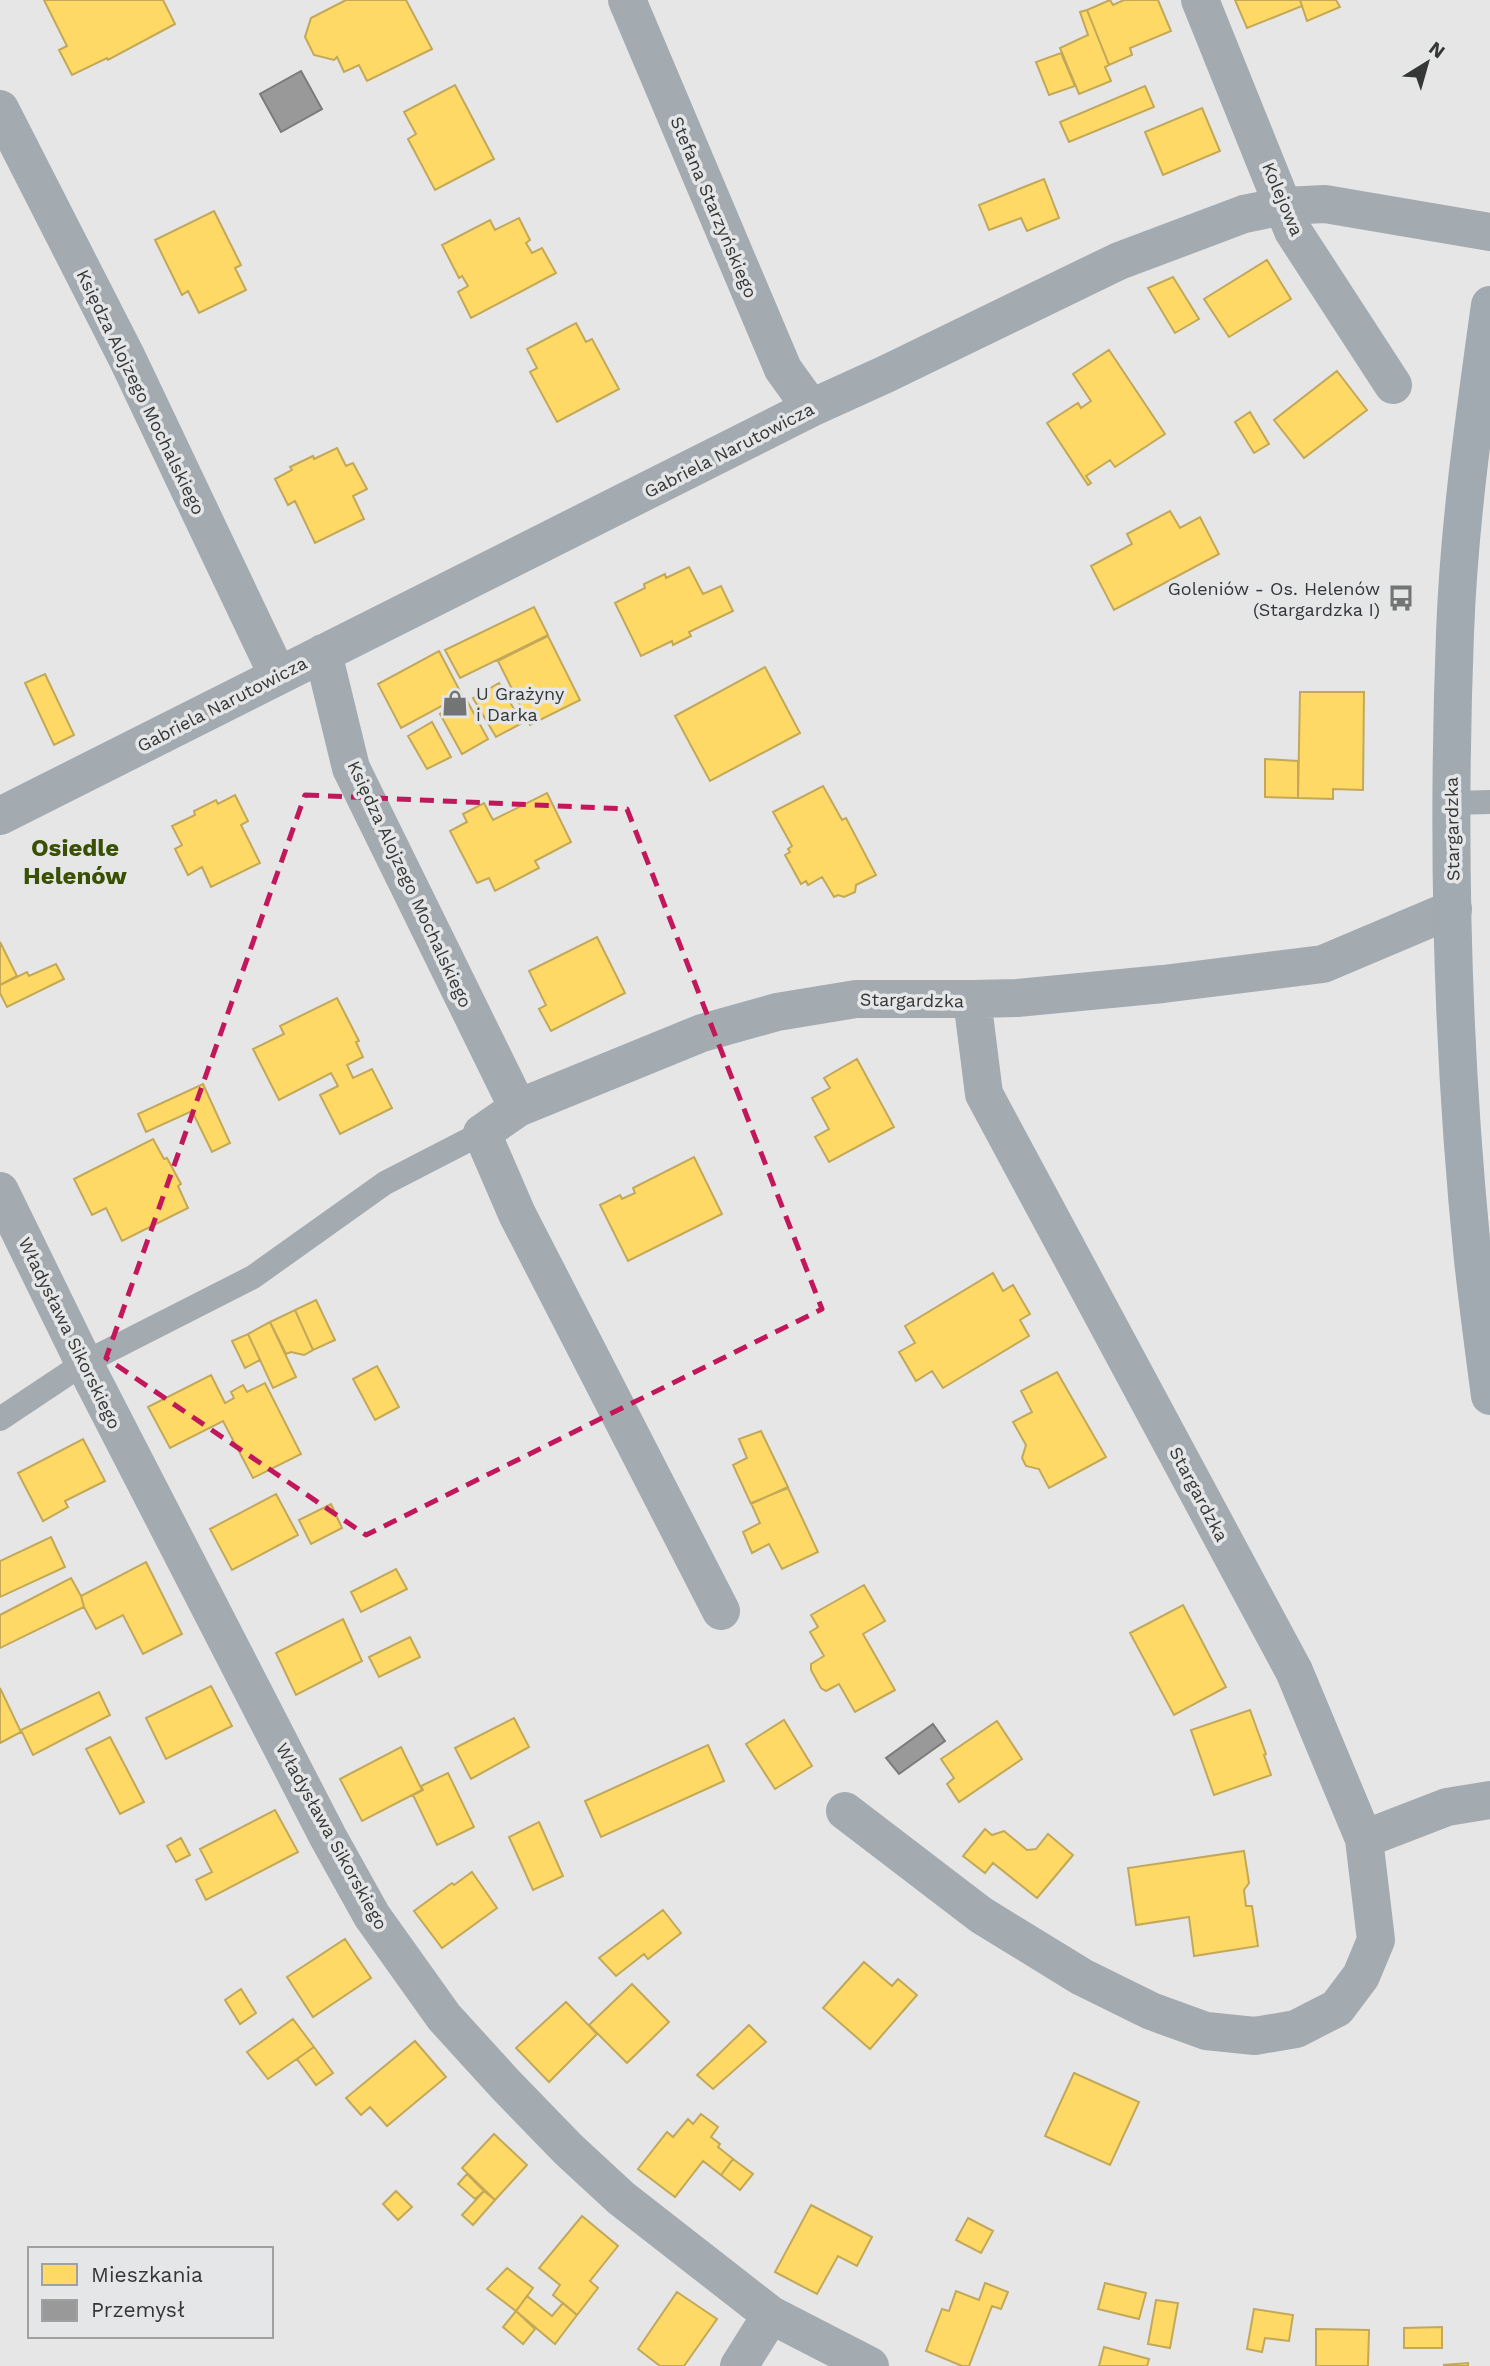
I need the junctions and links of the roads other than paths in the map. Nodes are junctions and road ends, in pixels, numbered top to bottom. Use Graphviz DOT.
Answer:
graph roads {
  1 [pos="627,0"];
  2 [pos="1200,0"];
  3 [pos="0,109"];
  4 [pos="1284,206"];
  5 [pos="1490,232"];
  6 [pos="1490,305"];
  7 [pos="1393,385"];
  8 [pos="811,408"];
  9 [pos="1480,453"];
  10 [pos="323,653"];
  11 [pos="278,677"];
  12 [pos="1490,802"];
  13 [pos="1451,803"];
  14 [pos="0,816"];
  15 [pos="1453,909"];
  16 [pos="972,999"];
  17 [pos="518,1108"];
  18 [pos="482,1133"];
  19 [pos="0,1191"];
  20 [pos="84,1363"];
  21 [pos="1490,1396"];
  22 [pos="0,1419"];
  23 [pos="721,1611"];
  24 [pos="1490,1800"];
  25 [pos="845,1811"];
  26 [pos="1364,1839"];
  27 [pos="771,2315"];
  28 [pos="738,2366"];
  29 [pos="870,2366"];
  1 -- 8 [label="street, Stefana Starzyńskiego"];
  2 -- 4 [label="street, Kolejowa"];
  3 -- 11 [label="street, Księdza Alojzego Mochalskiego"];
  4 -- 5 [label="street, Gabriela Narutowicza"];
  4 -- 7 [label="street, Kolejowa"];
  4 -- 8 [label="street, Gabriela Narutowicza"];
  6 -- 9 [label="street, Stargardzka"];
  8 -- 10 [label="street, Gabriela Narutowicza"];
  9 -- 13 [label="street, Stargardzka"];
  10 -- 11 [label="street, Gabriela Narutowicza"];
  10 -- 17 [label="street, Księdza Alojzego Mochalskiego"];
  11 -- 14 [label="street, Gabriela Narutowicza"];
  12 -- 13 [label="lane"];
  13 -- 15 [label="street, Stargardzka"];
  15 -- 16 [label="street"];
  15 -- 21 [label="street, Stargardzka"];
  16 -- 17 [label="street, Stargardzka"];
  16 -- 26 [label="street, Stargardzka"];
  17 -- 18 [label="street, Stargardzka"];
  18 -- 20 [label="lane"];
  18 -- 23 [label="street"];
  19 -- 20 [label="street, Władysława Sikorskiego"];
  20 -- 22 [label="lane"];
  20 -- 27 [label="street, Władysława Sikorskiego"];
  24 -- 26 [label="street"];
  25 -- 26 [label="street, Stargardzka"];
  27 -- 28 [label="street"];
  27 -- 29 [label="street, Władysława Sikorskiego"];
}
